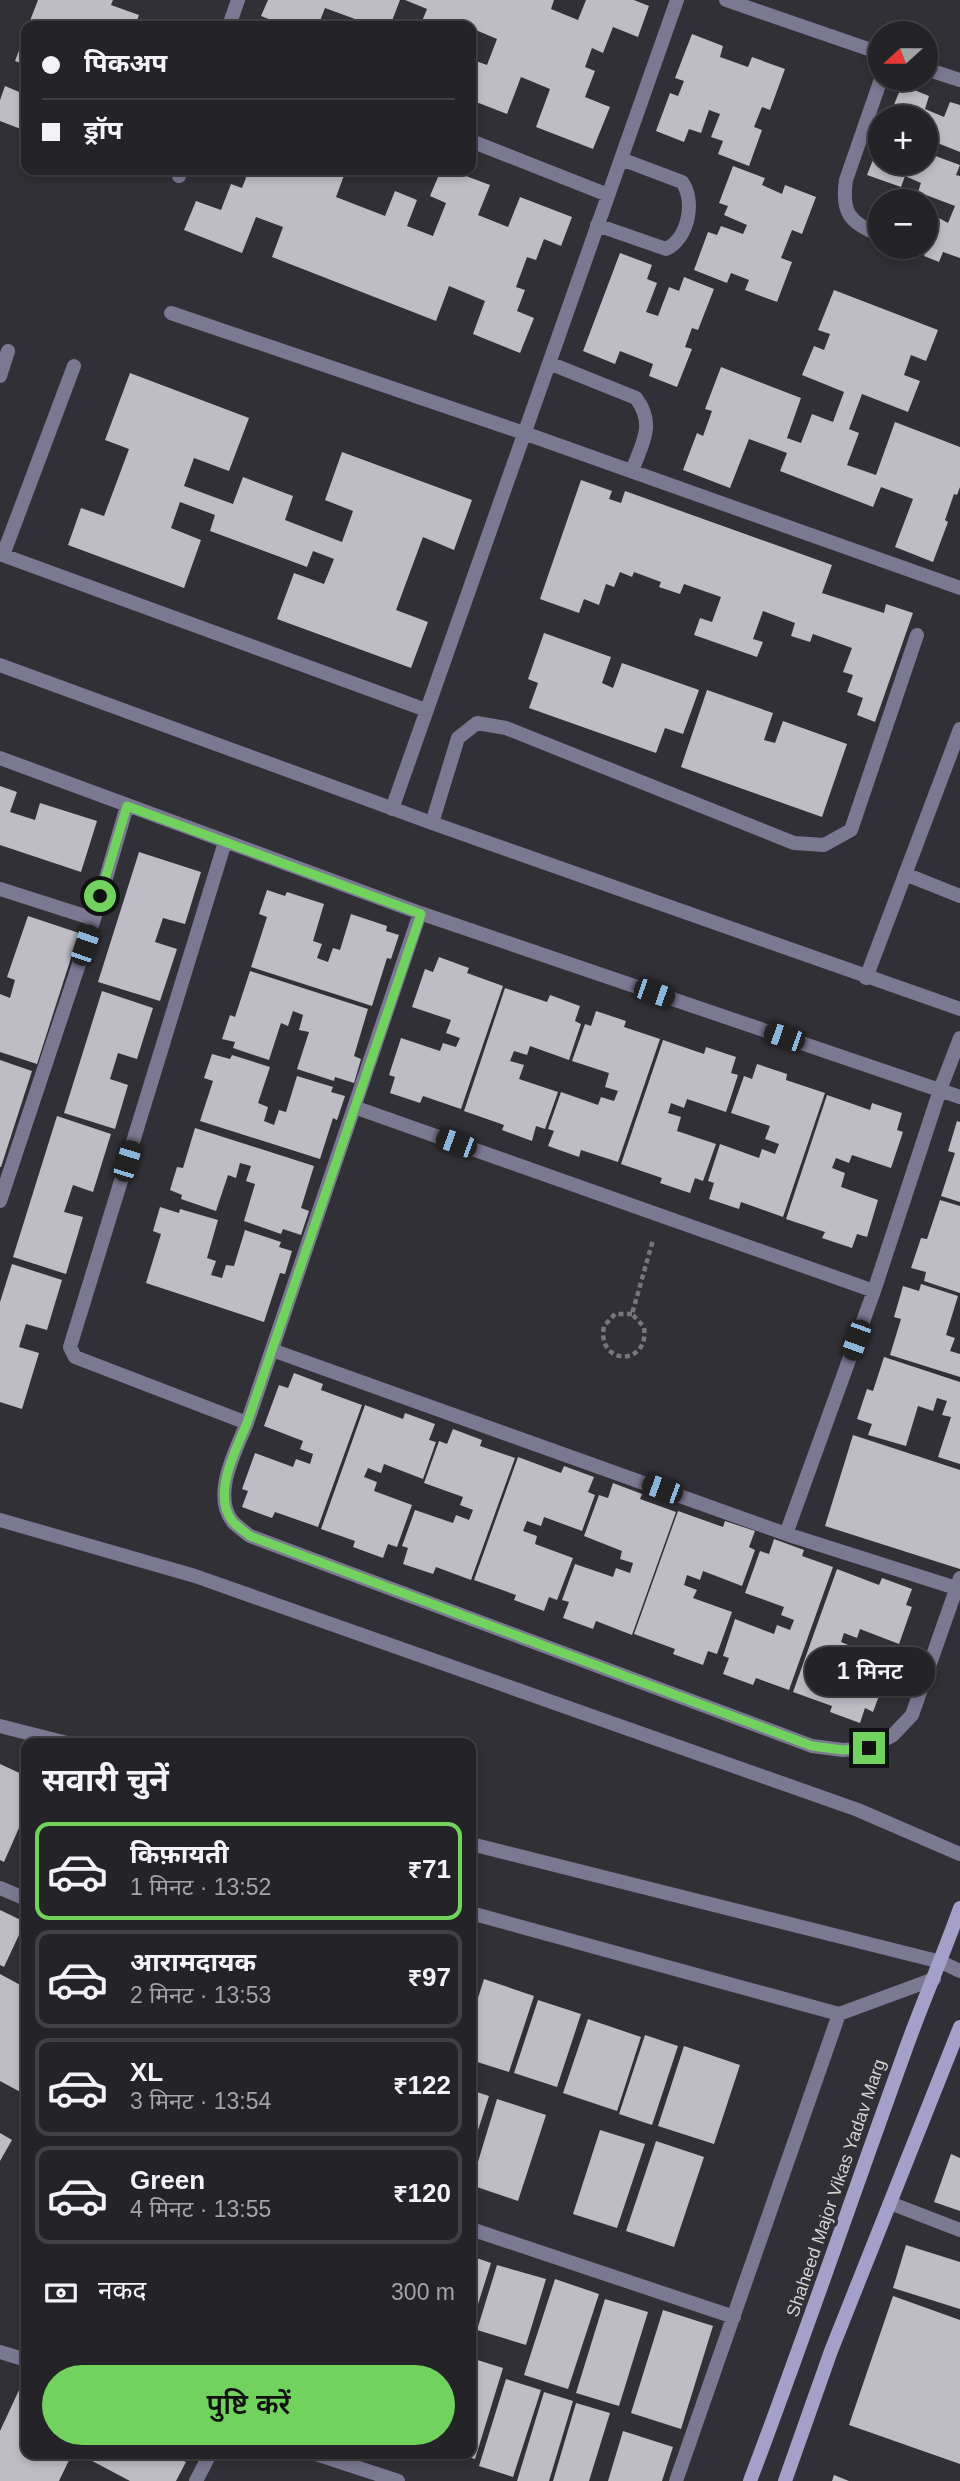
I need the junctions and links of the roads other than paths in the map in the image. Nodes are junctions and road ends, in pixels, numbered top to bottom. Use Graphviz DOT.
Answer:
graph roads {
  1 [pos="238,0"];
  2 [pos="677,0"];
  3 [pos="726,0"];
  4 [pos="231,21"];
  5 [pos="868,49"];
  6 [pos="938,73"];
  7 [pos="960,80"];
  8 [pos="877,91"];
  9 [pos="476,143"];
  10 [pos="621,159"];
  11 [pos="608,195"];
  12 [pos="597,225"];
  13 [pos="868,231"];
  14 [pos="171,313"];
  15 [pos="8,351"];
  16 [pos="549,363"];
  17 [pos="74,366"];
  18 [pos="0,376"];
  19 [pos="524,433"];
  20 [pos="632,471"];
  21 [pos="1,555"];
  22 [pos="960,587"];
  23 [pos="917,635"];
  24 [pos="0,665"];
  25 [pos="426,710"];
  26 [pos="960,729"];
  27 [pos="0,758"];
  28 [pos="127,806"];
  29 [pos="392,809"];
  30 [pos="432,823"];
  31 [pos="225,842"];
  32 [pos="905,874"];
  33 [pos="1,892"];
  34 [pos="960,896"];
  35 [pos="421,914"];
  36 [pos="94,919"];
  37 [pos="866,978"];
  38 [pos="960,1009"];
  39 [pos="960,1038"];
  40 [pos="940,1090"];
  41 [pos="960,1097"];
  42 [pos="355,1107"];
  43 [pos="0,1201"];
  44 [pos="874,1292"];
  45 [pos="272,1350"];
  46 [pos="247,1423"];
  47 [pos="0,1520"];
  48 [pos="786,1534"];
  49 [pos="958,1583"];
  50 [pos="0,1726"];
  51 [pos="47,1738"];
  52 [pos="476,1845"];
  53 [pos="960,1854"];
  54 [pos="0,1888"];
  55 [pos="21,1897"];
  56 [pos="960,1908"];
  57 [pos="476,1914"];
  58 [pos="941,1962"];
  59 [pos="960,1971"];
  60 [pos="934,1979"];
  61 [pos="839,2014"];
  62 [pos="960,2027"];
  63 [pos="890,2203"];
  64 [pos="960,2230"];
  65 [pos="476,2231"];
  66 [pos="734,2317"];
  67 [pos="2,2357"];
  68 [pos="21,2359"];
  69 [pos="207,2459"];
  70 [pos="331,2459"];
  71 [pos="196,2481"];
  72 [pos="398,2481"];
  73 [pos="676,2481"];
  74 [pos="750,2481"];
  75 [pos="785,2481"];
  1 -- 4 [label="street"];
  2 -- 10 [label="street"];
  3 -- 5 [label="street"];
  6 -- 7 [label="street"];
  8 -- 13 [label="street"];
  9 -- 11 [label="street"];
  10 -- 11 [label="street"];
  10 -- 12 [label="street"];
  11 -- 12 [label="street"];
  12 -- 16 [label="street"];
  14 -- 19 [label="street"];
  15 -- 18 [label="street"];
  16 -- 19 [label="street"];
  16 -- 20 [label="street"];
  17 -- 21 [label="street"];
  19 -- 20 [label="street"];
  19 -- 25 [label="street"];
  20 -- 22 [label="street"];
  21 -- 25 [label="street"];
  23 -- 30 [label="street"];
  24 -- 29 [label="street"];
  25 -- 29 [label="street"];
  26 -- 32 [label="street"];
  27 -- 28 [label="street"];
  28 -- 31 [label="street"];
  28 -- 36 [label="street"];
  29 -- 30 [label="street"];
  30 -- 37 [label="street"];
  31 -- 35 [label="street"];
  31 -- 46 [label="street"];
  32 -- 34 [label="street"];
  32 -- 37 [label="street"];
  33 -- 36 [label="street"];
  35 -- 40 [label="street"];
  35 -- 42 [label="street"];
  36 -- 43 [label="street"];
  37 -- 38 [label="street"];
  39 -- 40 [label="street"];
  40 -- 41 [label="street"];
  40 -- 44 [label="street"];
  42 -- 44 [label="street"];
  42 -- 45 [label="street"];
  44 -- 48 [label="street"];
  45 -- 46 [label="street"];
  45 -- 48 [label="street"];
  46 -- 49 [label="street"];
  47 -- 53 [label="street"];
  48 -- 49 [label="street"];
  50 -- 51 [label="street"];
  52 -- 58 [label="street"];
  54 -- 55 [label="street"];
  56 -- 58 [label="main road, Shaheed Major Vikas Yadav Marg"];
  57 -- 61 [label="street"];
  58 -- 59 [label="street"];
  58 -- 60 [label="main road, Shaheed Major Vikas Yadav Marg"];
  60 -- 61 [label="street"];
  60 -- 74 [label="main road, Shaheed Major Vikas Yadav Marg"];
  61 -- 66 [label="street"];
  62 -- 63 [label="main road"];
  63 -- 64 [label="street"];
  63 -- 75 [label="main road"];
  65 -- 66 [label="street"];
  66 -- 73 [label="street"];
  67 -- 68 [label="street"];
  69 -- 71 [label="street"];
  70 -- 72 [label="street"];
}
